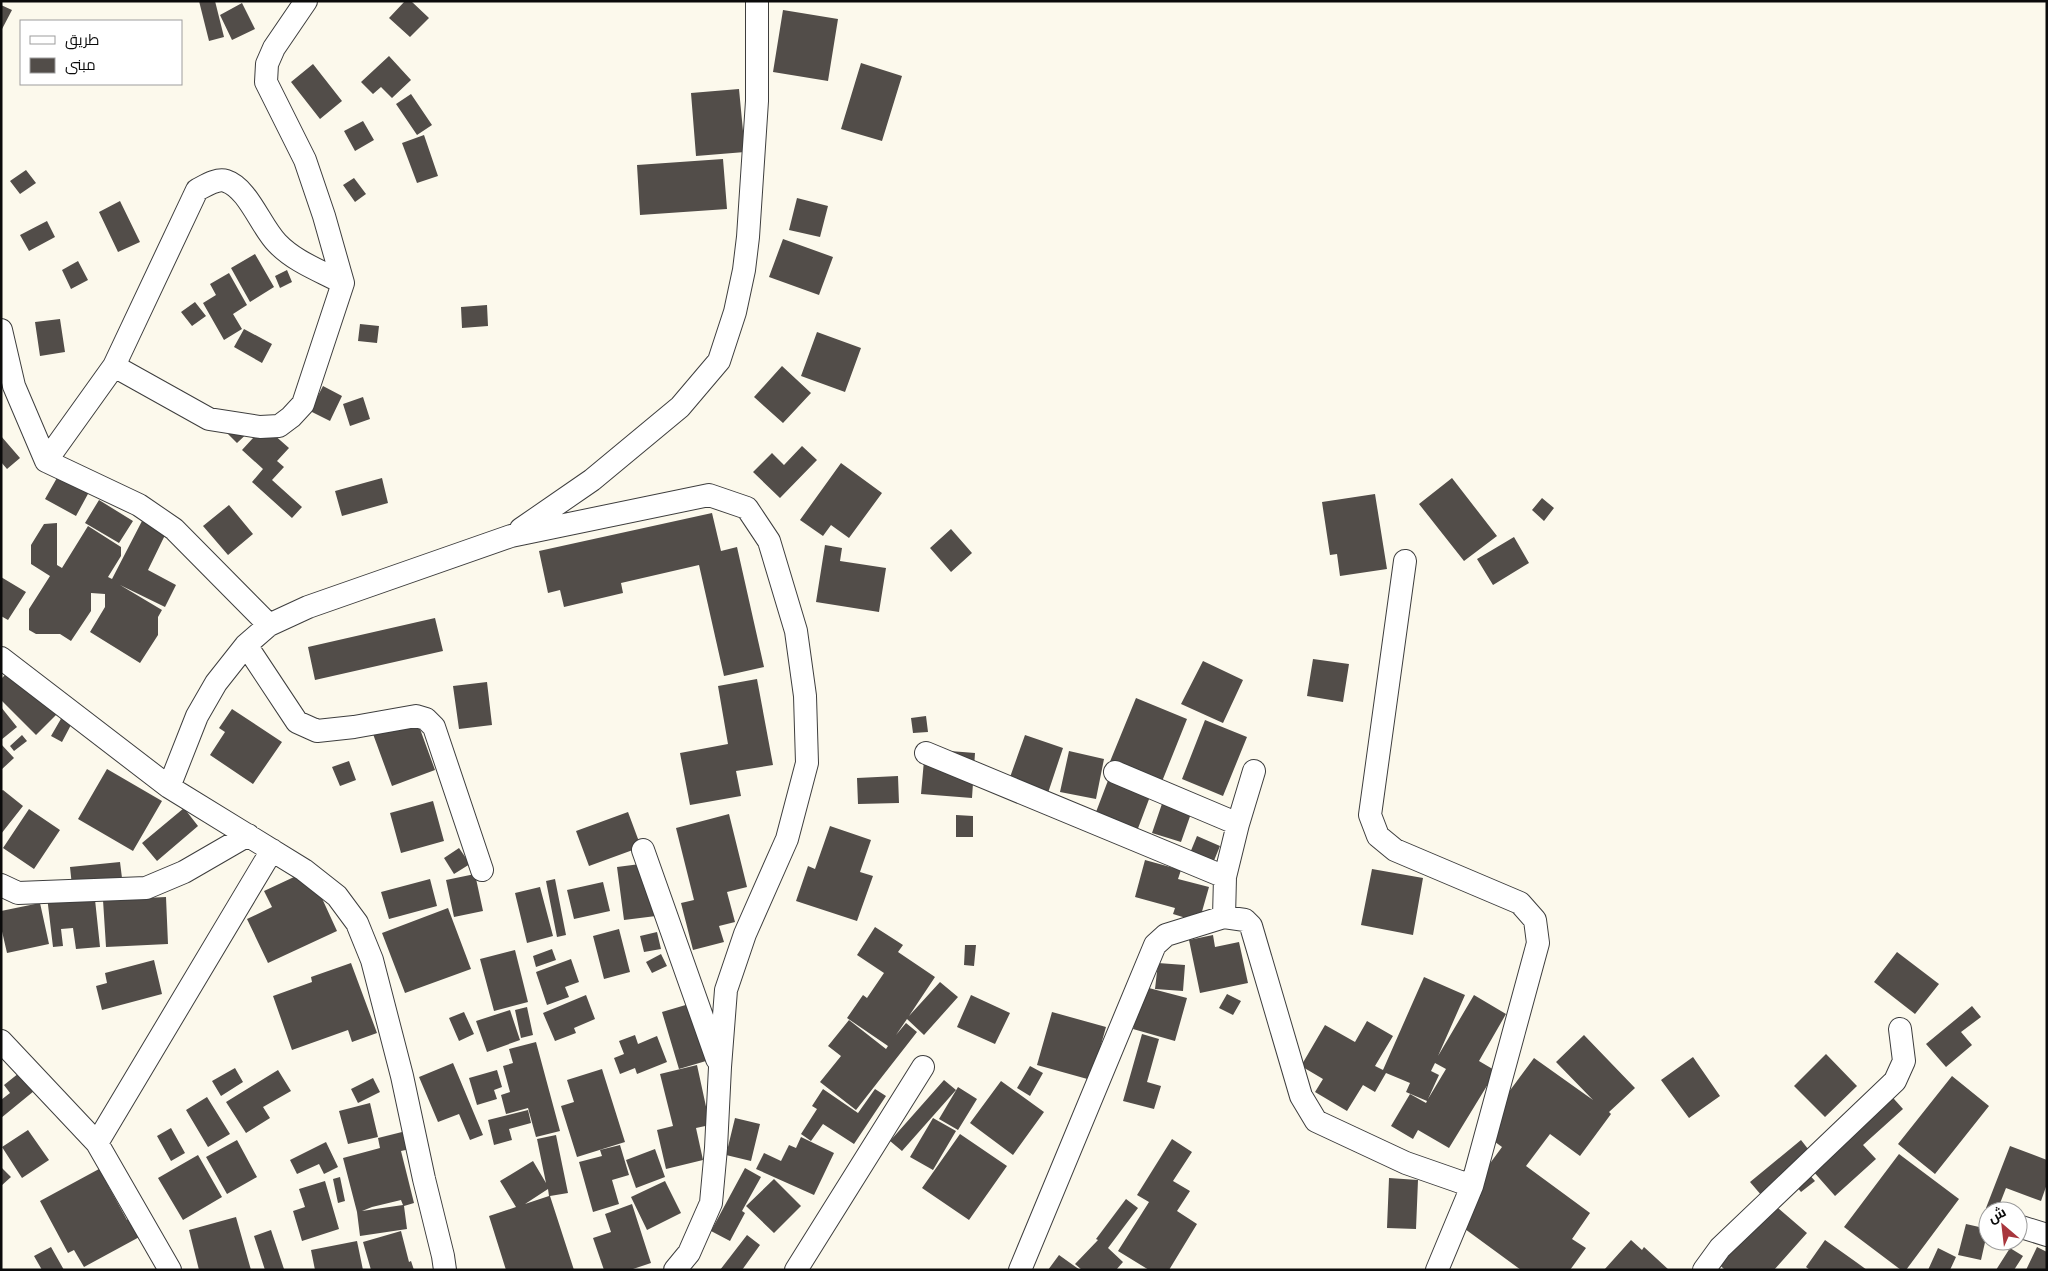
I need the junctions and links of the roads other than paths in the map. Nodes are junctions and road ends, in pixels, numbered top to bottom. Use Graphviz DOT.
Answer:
graph roads {
  1 [pos="306,1"];
  2 [pos="757,1"];
  3 [pos="343,283"];
  4 [pos="1,330"];
  5 [pos="114,366"];
  6 [pos="46,461"];
  7 [pos="512,536"];
  8 [pos="1405,561"];
  9 [pos="270,625"];
  10 [pos="246,645"];
  11 [pos="1,658"];
  12 [pos="926,753"];
  13 [pos="1115,772"];
  14 [pos="1254,772"];
  15 [pos="170,787"];
  16 [pos="1238,824"];
  17 [pos="248,835"];
  18 [pos="272,850"];
  19 [pos="643,850"];
  20 [pos="482,870"];
  21 [pos="1225,877"];
  22 [pos="1,885"];
  23 [pos="1224,917"];
  24 [pos="1900,1029"];
  25 [pos="1,1041"];
  26 [pos="923,1067"];
  27 [pos="720,1068"];
  28 [pos="97,1143"];
  29 [pos="1472,1186"];
  30 [pos="2028,1229"];
  31 [pos="2047,1235"];
  32 [pos="170,1270"];
  33 [pos="445,1270"];
  34 [pos="676,1270"];
  35 [pos="796,1270"];
  36 [pos="1020,1270"];
  37 [pos="1437,1270"];
  38 [pos="1704,1270"];
  1 -- 3 [label="street"];
  2 -- 7 [label="street"];
  3 -- 5 [label="street"];
  3 -- 5 [label="street"];
  4 -- 6 [label="street"];
  5 -- 6 [label="street"];
  6 -- 9 [label="street"];
  7 -- 9 [label="street"];
  7 -- 27 [label="street"];
  8 -- 29 [label="street"];
  9 -- 10 [label="street"];
  10 -- 15 [label="street"];
  10 -- 20 [label="street"];
  11 -- 15 [label="street"];
  12 -- 21 [label="street"];
  13 -- 16 [label="street"];
  14 -- 16 [label="street"];
  15 -- 17 [label="street"];
  16 -- 21 [label="street"];
  17 -- 18 [label="street"];
  17 -- 22 [label="street"];
  18 -- 28 [label="street"];
  18 -- 33 [label="street"];
  19 -- 27 [label="street"];
  21 -- 23 [label="street"];
  23 -- 29 [label="street"];
  23 -- 36 [label="street"];
  24 -- 38 [label="street"];
  25 -- 28 [label="street"];
  26 -- 35 [label="street"];
  27 -- 34 [label="street"];
  28 -- 32 [label="street"];
  29 -- 37 [label="street"];
  30 -- 31 [label="street"];
}
